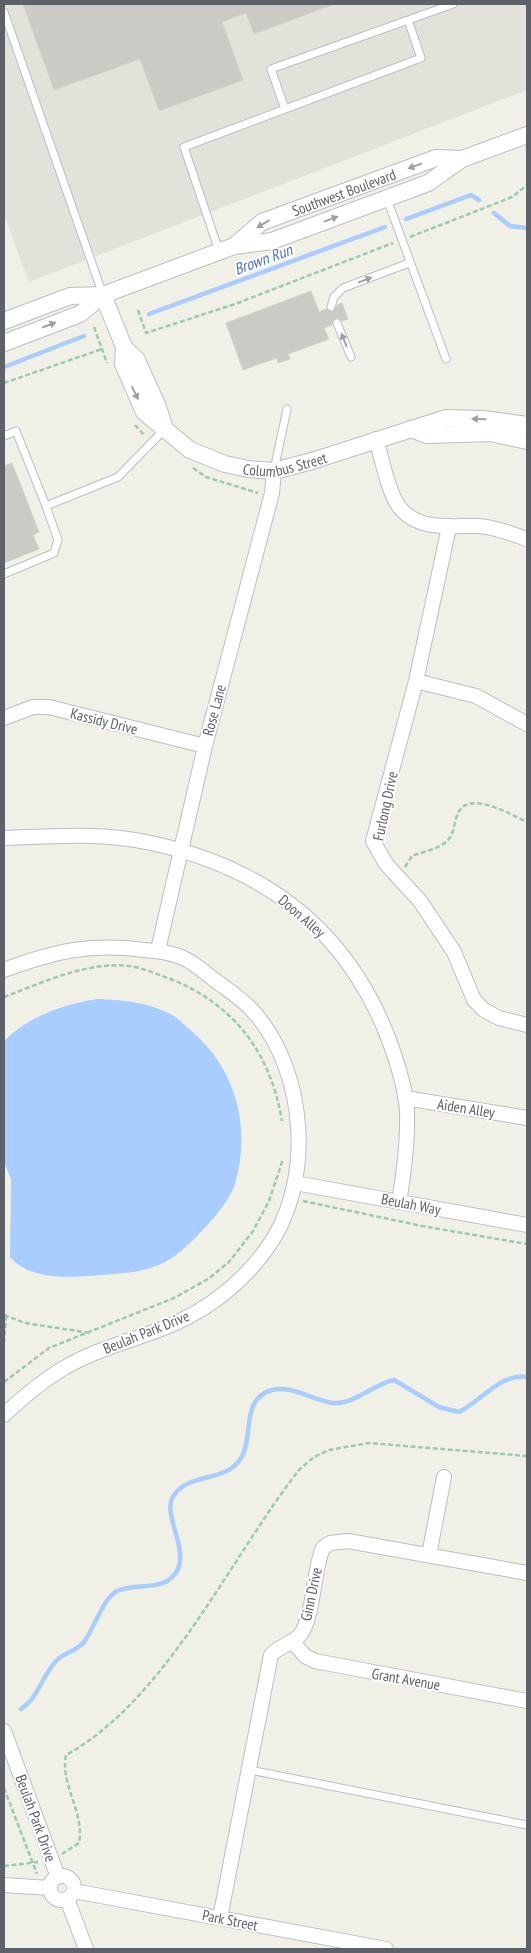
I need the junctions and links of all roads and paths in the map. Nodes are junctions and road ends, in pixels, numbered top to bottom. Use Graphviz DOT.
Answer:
graph roads {
  1 [pos="454,4"];
  2 [pos="4,12"];
  3 [pos="408,20"];
  4 [pos="285,109"];
  5 [pos="527,135"];
  6 [pos="462,159"];
  7 [pos="527,185"];
  8 [pos="387,199"];
  9 [pos="401,240"];
  10 [pos="227,249"];
  11 [pos="409,263"];
  12 [pos="103,295"];
  13 [pos="331,307"];
  14 [pos="138,310"];
  15 [pos="4,321"];
  16 [pos="337,323"];
  17 [pos="4,342"];
  18 [pos="102,349"];
  19 [pos="350,357"];
  20 [pos="446,359"];
  21 [pos="4,383"];
  22 [pos="287,409"];
  23 [pos="527,425"];
  24 [pos="165,429"];
  25 [pos="411,429"];
  26 [pos="4,436"];
  27 [pos="376,439"];
  28 [pos="527,440"];
  29 [pos="274,471"];
  30 [pos="46,506"];
  31 [pos="449,527"];
  32 [pos="527,539"];
  33 [pos="4,574"];
  34 [pos="416,681"];
  35 [pos="4,718"];
  36 [pos="527,724"];
  37 [pos="205,746"];
  38 [pos="527,822"];
  39 [pos="4,838"];
  40 [pos="182,851"];
  41 [pos="400,877"];
  42 [pos="158,950"];
  43 [pos="4,970"];
  44 [pos="4,997"];
  45 [pos="527,1025"];
  46 [pos="405,1098"];
  47 [pos="527,1118"];
  48 [pos="284,1129"];
  49 [pos="283,1159"];
  50 [pos="296,1183"];
  51 [pos="291,1198"];
  52 [pos="400,1202"];
  53 [pos="527,1225"];
  54 [pos="527,1244"];
  55 [pos="5,1315"];
  56 [pos="90,1333"];
  57 [pos="4,1343"];
  58 [pos="4,1382"];
  59 [pos="4,1415"];
  60 [pos="527,1456"];
  61 [pos="444,1477"];
  62 [pos="429,1556"];
  63 [pos="527,1573"];
  64 [pos="292,1642"];
  65 [pos="527,1701"];
  66 [pos="4,1731"];
  67 [pos="250,1770"];
  68 [pos="4,1788"];
  69 [pos="527,1825"];
  70 [pos="51,1858"];
  71 [pos="33,1864"];
  72 [pos="4,1866"];
  73 [pos="4,1884"];
  74 [pos="50,1884"];
  75 [pos="70,1895"];
  76 [pos="220,1918"];
  77 [pos="86,1949"];
  78 [pos="386,1949"];
  1 -- 3 [label="lane"];
  2 -- 12 [label="lane"];
  3 -- 4 [label="lane"];
  3 -- 4 [label="lane"];
  4 -- 10 [label="lane"];
  5 -- 6 [label="street, Southwest Boulevard"];
  6 -- 8 [label="street, Southwest Boulevard"];
  6 -- 10 [label="street, Southwest Boulevard, one-way"];
  7 -- 9 [label="path"];
  8 -- 9 [label="lane"];
  10 -- 8 [label="street, Southwest Boulevard, one-way"];
  9 -- 11 [label="lane"];
  9 -- 14 [label="path"];
  10 -- 12 [label="street, Southwest Boulevard"];
  13 -- 11 [label="lane, one-way"];
  11 -- 20 [label="lane"];
  12 -- 15 [label="street, Southwest Boulevard"];
  17 -- 12 [label="street, Southwest Boulevard, one-way"];
  12 -- 24 [label="street"];
  19 -- 16 [label="lane, one-way"];
  18 -- 21 [label="path"];
  22 -- 29 [label="lane"];
  23 -- 25 [label="street, Columbus Street, one-way"];
  24 -- 29 [label="street, Columbus Street"];
  24 -- 30 [label="lane"];
  25 -- 27 [label="street, Columbus Street"];
  25 -- 28 [label="street, Columbus Street"];
  26 -- 30 [label="lane"];
  27 -- 29 [label="street, Columbus Street"];
  27 -- 31 [label="street"];
  29 -- 37 [label="street, Rose Lane"];
  30 -- 33 [label="lane"];
  31 -- 32 [label="street"];
  31 -- 34 [label="street, Furlong Drive"];
  34 -- 36 [label="street"];
  34 -- 41 [label="street, Furlong Drive"];
  35 -- 37 [label="street, Kassidy Drive"];
  37 -- 40 [label="street, Rose Lane"];
  38 -- 41 [label="path"];
  39 -- 40 [label="street, Doon Alley"];
  40 -- 42 [label="street, Rose Lane"];
  40 -- 46 [label="street, Doon Alley"];
  41 -- 45 [label="street, Furlong Drive"];
  42 -- 43 [label="street, Beulah Park Drive"];
  42 -- 50 [label="street, Beulah Park Drive"];
  44 -- 48 [label="path"];
  46 -- 47 [label="street, Aiden Alley"];
  46 -- 52 [label="street, Doon Alley"];
  49 -- 56 [label="path"];
  50 -- 51 [label="street, Beulah Park Drive"];
  50 -- 52 [label="street, Beulah Way"];
  51 -- 54 [label="path"];
  51 -- 59 [label="street, Beulah Park Drive"];
  52 -- 53 [label="street, Beulah Way"];
  55 -- 56 [label="path"];
  55 -- 57 [label="path"];
  56 -- 58 [label="path"];
  60 -- 70 [label="path"];
  61 -- 62 [label="street"];
  62 -- 63 [label="street, Ginn Drive"];
  62 -- 64 [label="street, Ginn Drive"];
  64 -- 65 [label="street, Grant Avenue"];
  64 -- 67 [label="street, Ginn Drive"];
  66 -- 70 [label="street, Beulah Park Drive"];
  67 -- 69 [label="lane"];
  67 -- 76 [label="street, Ginn Drive"];
  68 -- 71 [label="path"];
  70 -- 71 [label="path"];
  70 -- 74 [label="street, Beulah Park Drive"];
  71 -- 72 [label="path"];
  71 -- 74 [label="path"];
  73 -- 74 [label="street"];
  74 -- 75 [label="street"];
  74 -- 75 [label="street"];
  75 -- 76 [label="street, Park Street"];
  75 -- 77 [label="street"];
  76 -- 78 [label="street, Park Street"];
}
